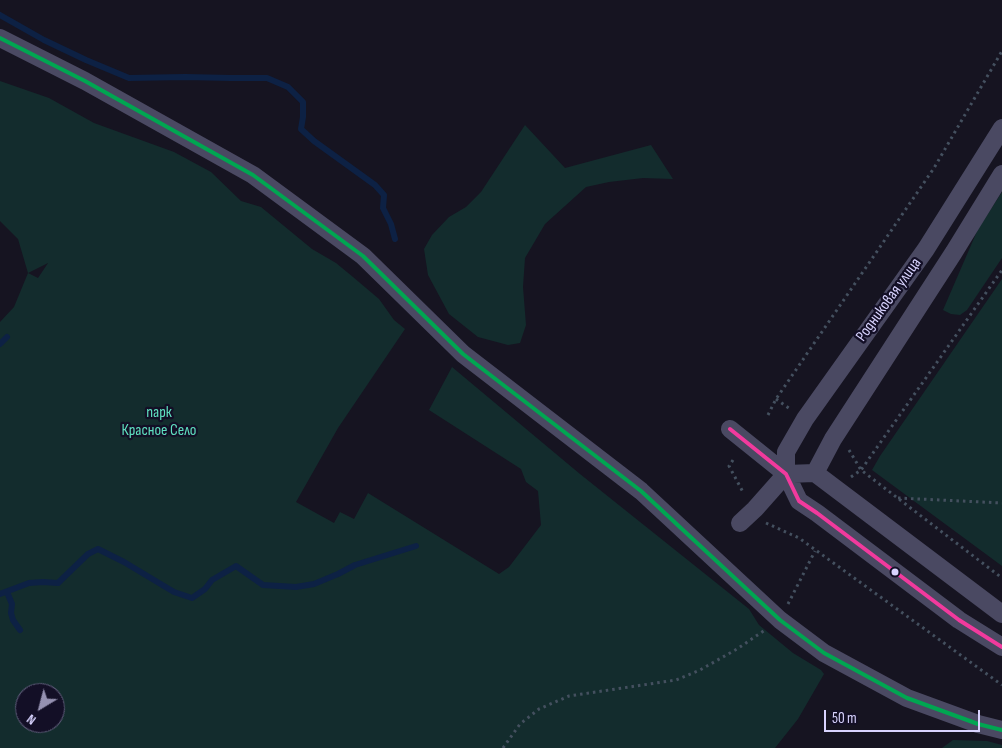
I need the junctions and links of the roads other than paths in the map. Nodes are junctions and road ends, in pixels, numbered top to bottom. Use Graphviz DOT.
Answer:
graph roads {
  1 [pos="0,38"];
  2 [pos="1002,128"];
  3 [pos="1002,174"];
  4 [pos="730,429"];
  5 [pos="815,473"];
  6 [pos="786,474"];
  7 [pos="740,523"];
  8 [pos="1002,614"];
  9 [pos="1002,647"];
  10 [pos="1002,730"];
  1 -- 10 [label="street"];
  2 -- 6 [label="street, Родниковая улица"];
  3 -- 5 [label="street, Родниковая улица"];
  4 -- 6 [label="street"];
  5 -- 6 [label="street"];
  5 -- 8 [label="street"];
  6 -- 7 [label="street"];
  6 -- 9 [label="street"];
}
